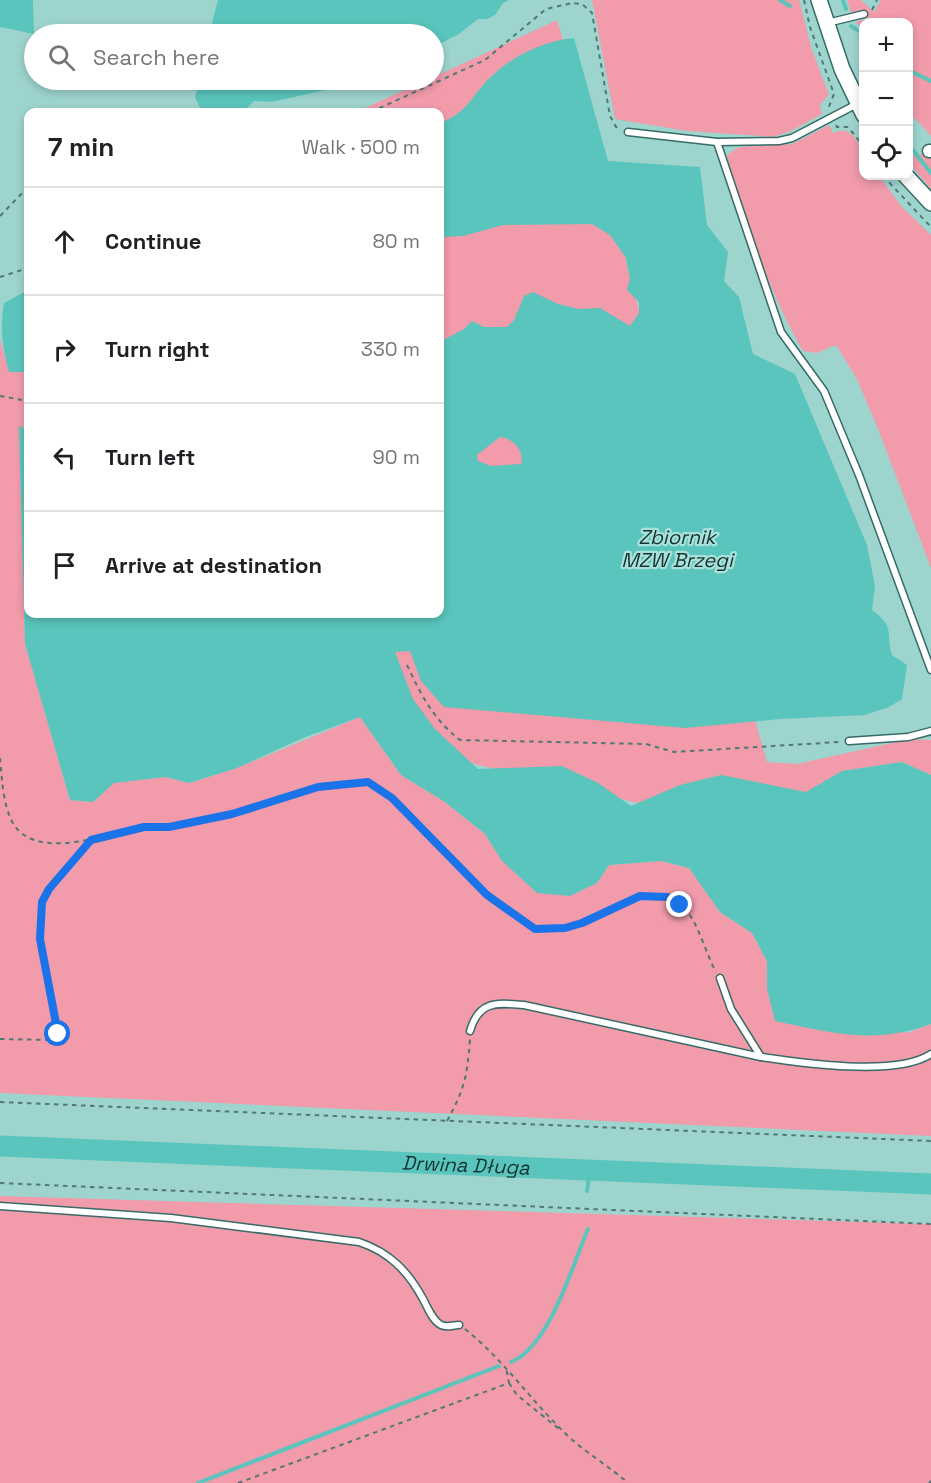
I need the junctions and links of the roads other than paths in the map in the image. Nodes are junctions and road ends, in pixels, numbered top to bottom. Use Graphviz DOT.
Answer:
graph roads {
  1 [pos="819,0"];
  2 [pos="864,14"];
  3 [pos="826,24"];
  4 [pos="859,107"];
  5 [pos="859,110"];
  6 [pos="628,132"];
  7 [pos="717,142"];
  8 [pos="910,180"];
  9 [pos="931,203"];
  10 [pos="931,670"];
  11 [pos="931,731"];
  12 [pos="849,741"];
  13 [pos="720,978"];
  14 [pos="470,1031"];
  15 [pos="931,1054"];
  16 [pos="761,1057"];
  17 [pos="0,1206"];
  18 [pos="459,1325"];
  1 -- 3 [label="street"];
  2 -- 3 [label="lane"];
  3 -- 4 [label="street"];
  5 -- 7 [label="lane"];
  6 -- 7 [label="lane"];
  7 -- 10 [label="lane"];
  8 -- 9 [label="street"];
  11 -- 12 [label="lane"];
  13 -- 16 [label="lane"];
  14 -- 16 [label="lane"];
  15 -- 16 [label="lane"];
  17 -- 18 [label="lane"];
}
